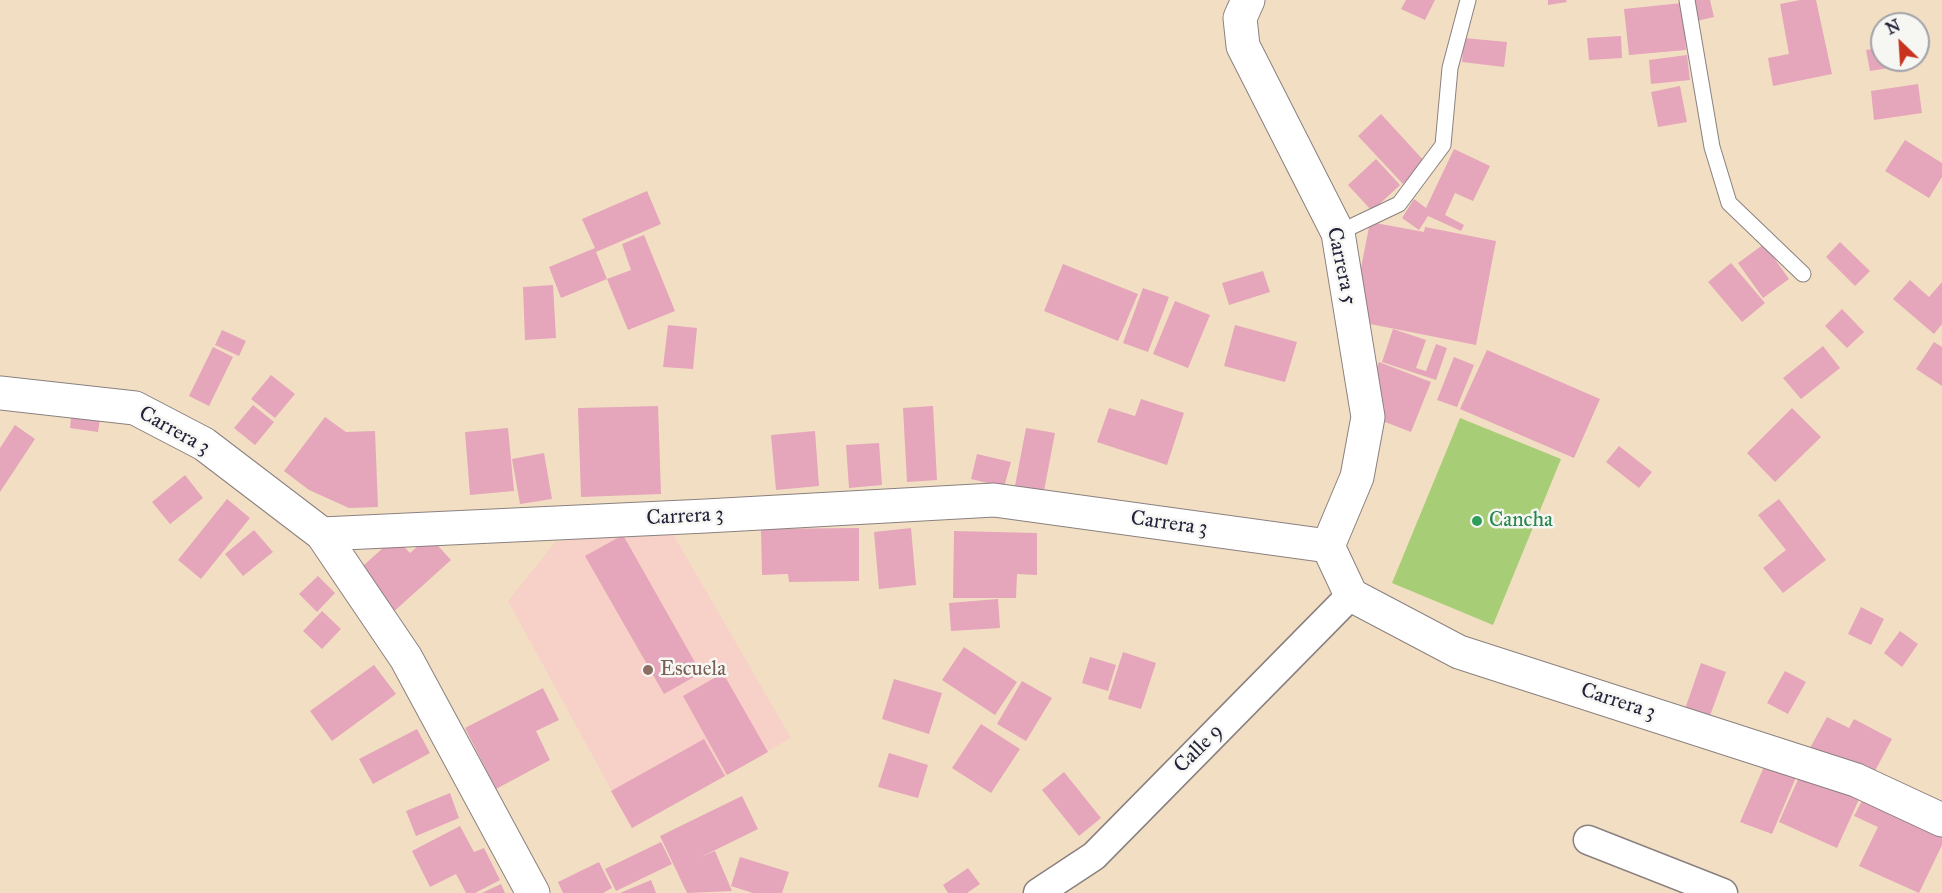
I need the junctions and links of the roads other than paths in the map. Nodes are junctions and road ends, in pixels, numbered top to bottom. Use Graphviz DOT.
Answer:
graph roads {
  1 [pos="1248,0"];
  2 [pos="1468,0"];
  3 [pos="1687,0"];
  4 [pos="1338,233"];
  5 [pos="1803,274"];
  6 [pos="0,393"];
  7 [pos="322,534"];
  8 [pos="1328,546"];
  9 [pos="1351,595"];
  10 [pos="1942,820"];
  11 [pos="1587,840"];
  12 [pos="533,893"];
  13 [pos="1038,893"];
  14 [pos="1722,893"];
  1 -- 4 [label="street, Carrera 5"];
  2 -- 4 [label="lane"];
  3 -- 5 [label="lane"];
  4 -- 8 [label="street, Carrera 5"];
  6 -- 7 [label="street, Carrera 3"];
  7 -- 8 [label="street, Carrera 3"];
  7 -- 12 [label="street, Carrera 3"];
  8 -- 9 [label="street"];
  9 -- 10 [label="street, Carrera 3"];
  9 -- 13 [label="street, Calle 9"];
  11 -- 14 [label="street"];
}
